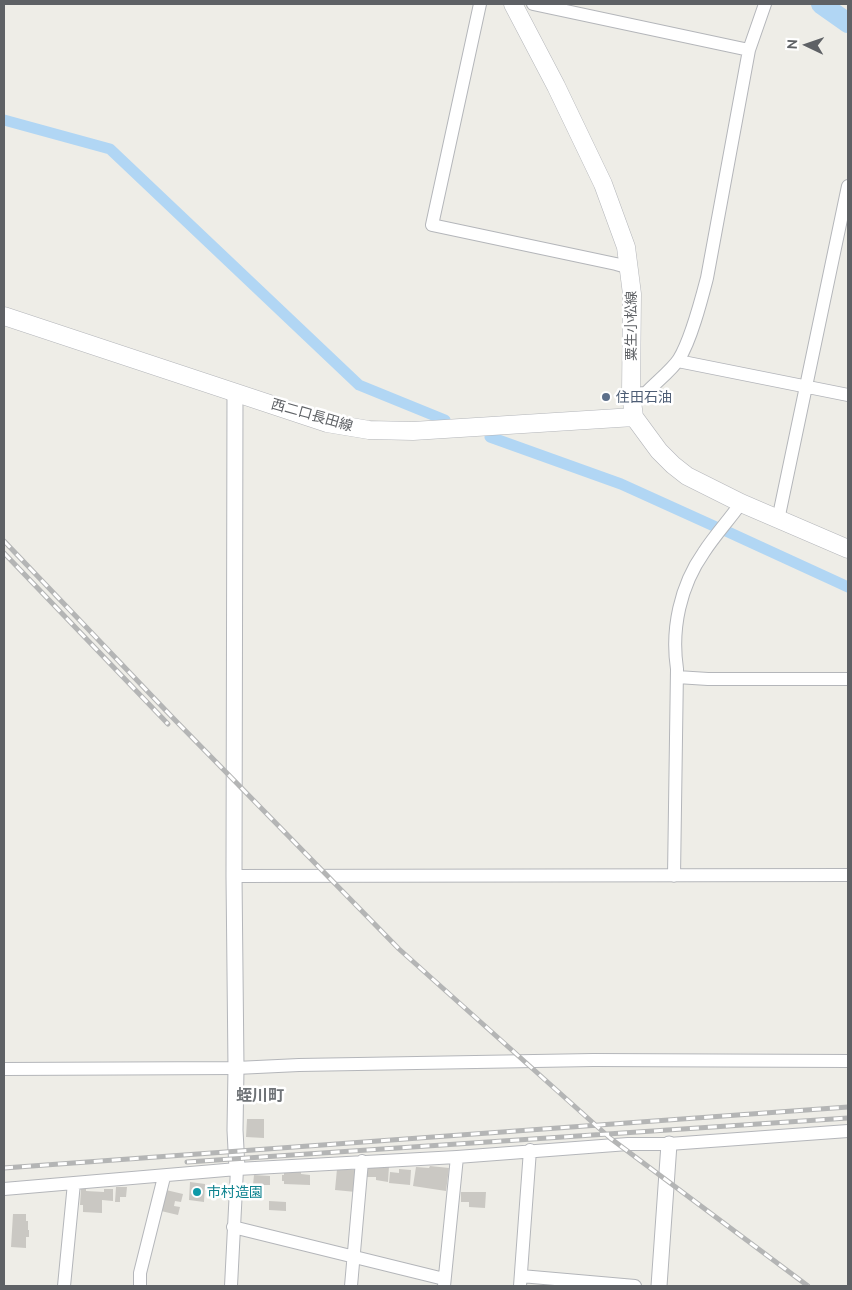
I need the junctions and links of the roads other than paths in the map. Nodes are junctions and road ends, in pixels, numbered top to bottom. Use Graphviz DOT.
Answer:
graph roads {
  1 [pos="480,4"];
  2 [pos="513,4"];
  3 [pos="534,4"];
  4 [pos="765,4"];
  5 [pos="749,50"];
  6 [pos="848,186"];
  7 [pos="630,268"];
  8 [pos="4,316"];
  9 [pos="678,361"];
  10 [pos="806,387"];
  11 [pos="235,392"];
  12 [pos="631,394"];
  13 [pos="848,395"];
  14 [pos="634,417"];
  15 [pos="741,503"];
  16 [pos="778,520"];
  17 [pos="848,549"];
  18 [pos="677,677"];
  19 [pos="848,679"];
  20 [pos="848,875"];
  21 [pos="234,876"];
  22 [pos="674,876"];
  23 [pos="848,1061"];
  24 [pos="236,1068"];
  25 [pos="4,1069"];
  26 [pos="848,1131"];
  27 [pos="669,1144"];
  28 [pos="530,1150"];
  29 [pos="457,1157"];
  30 [pos="362,1161"];
  31 [pos="237,1169"];
  32 [pos="164,1177"];
  33 [pos="74,1183"];
  34 [pos="4,1189"];
  35 [pos="232,1227"];
  36 [pos="354,1258"];
  37 [pos="520,1281"];
  38 [pos="444,1283"];
  39 [pos="64,1286"];
  40 [pos="140,1286"];
  41 [pos="230,1286"];
  42 [pos="351,1286"];
  43 [pos="635,1286"];
  44 [pos="659,1286"];
  1 -- 7 [label="street"];
  2 -- 7 [label="main road, 粟生小松線"];
  3 -- 5 [label="street"];
  4 -- 5 [label="street"];
  5 -- 9 [label="street"];
  6 -- 10 [label="street"];
  7 -- 12 [label="main road, 粟生小松線"];
  8 -- 11 [label="main road, 西二口長田線"];
  9 -- 10 [label="street"];
  9 -- 12 [label="street"];
  10 -- 13 [label="street"];
  10 -- 16 [label="street"];
  11 -- 14 [label="main road, 西二口長田線"];
  11 -- 21 [label="street"];
  12 -- 14 [label="main road, 粟生小松線"];
  14 -- 15 [label="main road, 粟生小松線"];
  15 -- 16 [label="main road, 粟生小松線"];
  15 -- 18 [label="street"];
  16 -- 17 [label="main road, 粟生小松線"];
  18 -- 19 [label="street"];
  18 -- 22 [label="street"];
  20 -- 22 [label="street"];
  21 -- 22 [label="street"];
  21 -- 24 [label="street"];
  23 -- 24 [label="street"];
  24 -- 25 [label="street"];
  24 -- 31 [label="street"];
  26 -- 27 [label="street"];
  27 -- 28 [label="street"];
  27 -- 44 [label="street"];
  28 -- 29 [label="street"];
  28 -- 37 [label="street"];
  29 -- 30 [label="street"];
  29 -- 38 [label="street"];
  30 -- 31 [label="street"];
  30 -- 36 [label="street"];
  31 -- 32 [label="street"];
  31 -- 35 [label="street"];
  32 -- 33 [label="street"];
  32 -- 40 [label="street"];
  33 -- 34 [label="street"];
  33 -- 39 [label="street"];
  35 -- 36 [label="street"];
  35 -- 41 [label="street"];
  36 -- 38 [label="street"];
  36 -- 42 [label="street"];
  37 -- 43 [label="street"];
}
